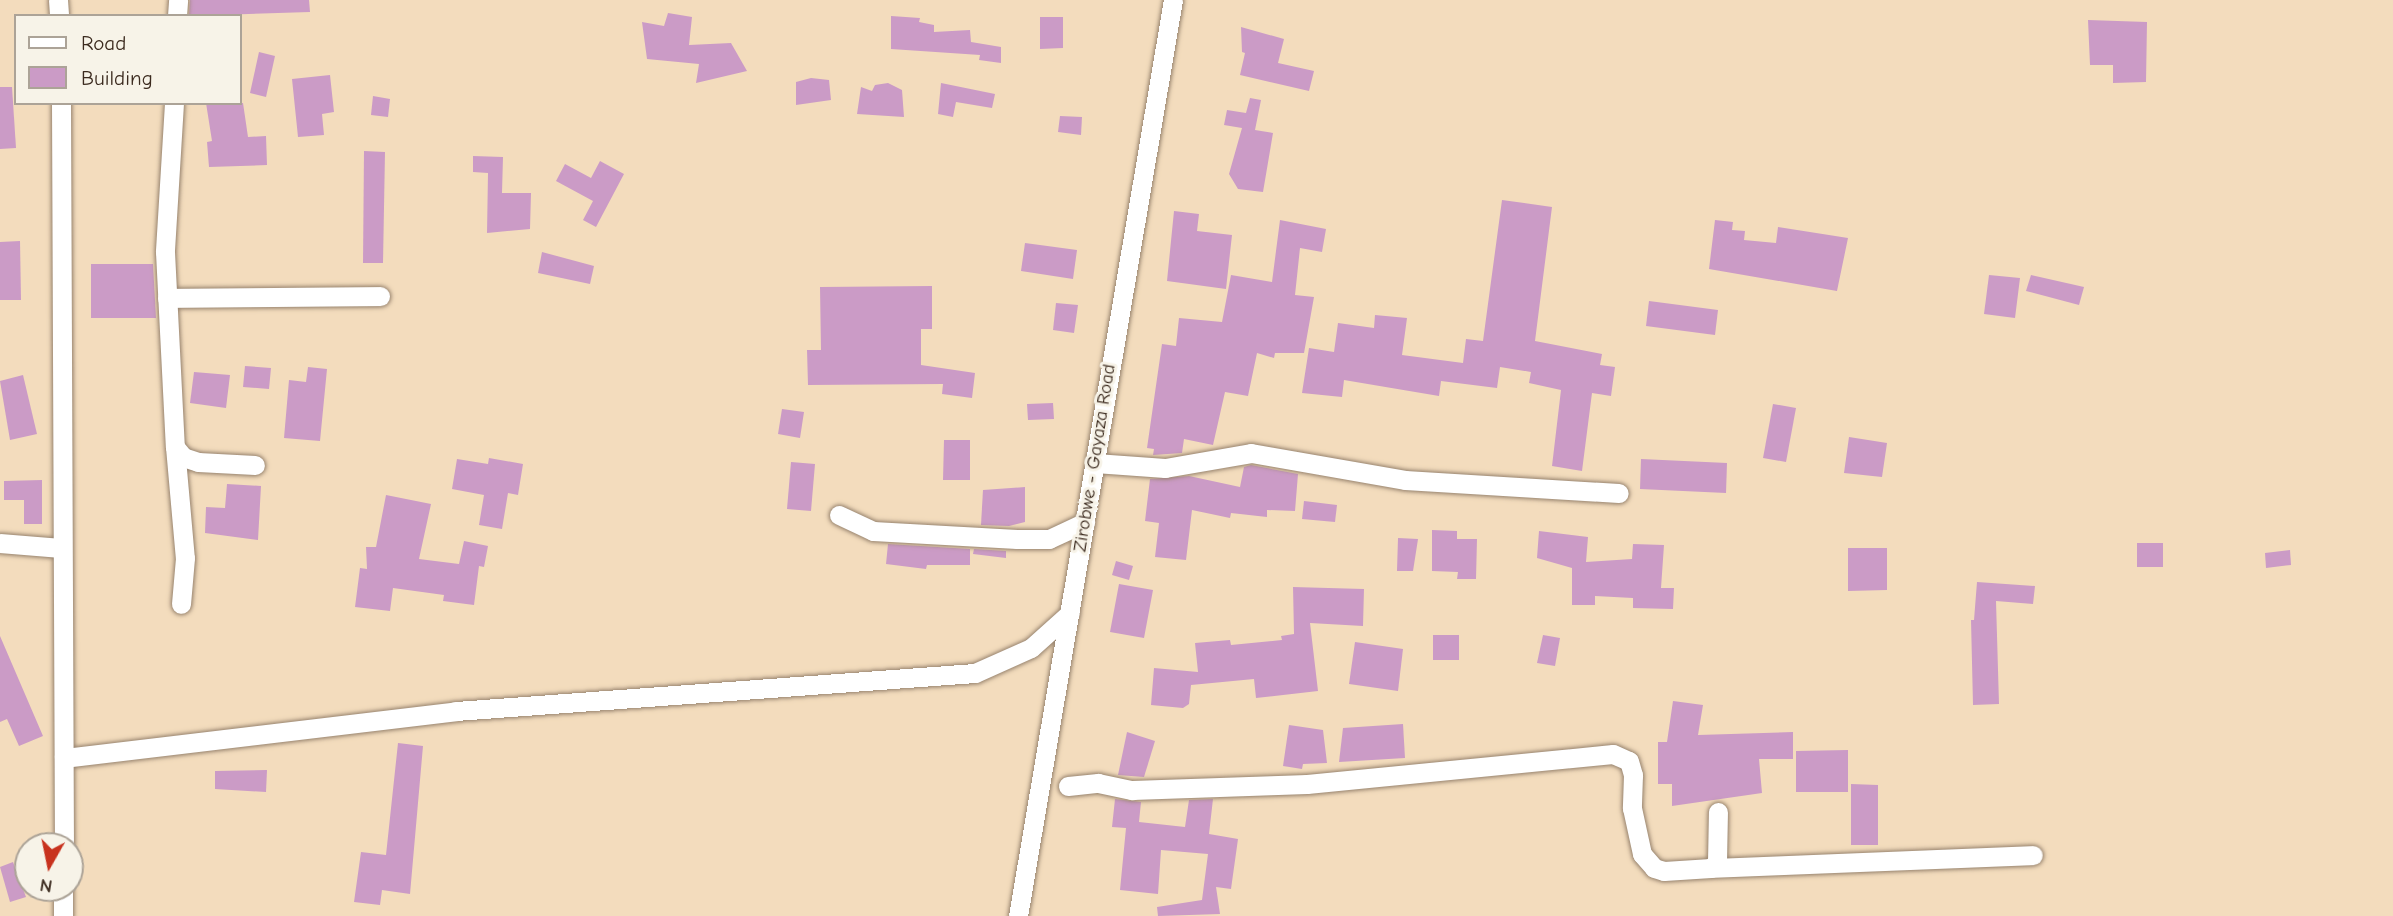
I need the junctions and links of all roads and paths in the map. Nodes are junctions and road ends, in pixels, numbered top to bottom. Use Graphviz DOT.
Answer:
graph roads {
  1 [pos="1173,0"];
  2 [pos="61,105"];
  3 [pos="174,105"];
  4 [pos="380,296"];
  5 [pos="167,298"];
  6 [pos="175,447"];
  7 [pos="1095,463"];
  8 [pos="255,465"];
  9 [pos="1619,493"];
  10 [pos="839,515"];
  11 [pos="1085,522"];
  12 [pos="0,542"];
  13 [pos="61,548"];
  14 [pos="181,604"];
  15 [pos="1070,613"];
  16 [pos="64,758"];
  17 [pos="1068,786"];
  18 [pos="1718,812"];
  19 [pos="64,832"];
  20 [pos="2033,855"];
  21 [pos="1711,868"];
  22 [pos="1018,916"];
  1 -- 7 [label="street, Zirobwe - Gayaza Road"];
  2 -- 13 [label="street"];
  3 -- 5 [label="street"];
  4 -- 5 [label="street"];
  5 -- 6 [label="street"];
  6 -- 8 [label="street"];
  6 -- 14 [label="street"];
  7 -- 9 [label="street"];
  7 -- 11 [label="street, Zirobwe - Gayaza Road"];
  10 -- 11 [label="street"];
  11 -- 15 [label="street, Zirobwe - Gayaza Road"];
  12 -- 13 [label="street"];
  13 -- 16 [label="street"];
  15 -- 16 [label="street"];
  15 -- 22 [label="street, Zirobwe - Gayaza Road"];
  16 -- 19 [label="street"];
  17 -- 21 [label="street"];
  18 -- 21 [label="street"];
  20 -- 21 [label="street"];
}
